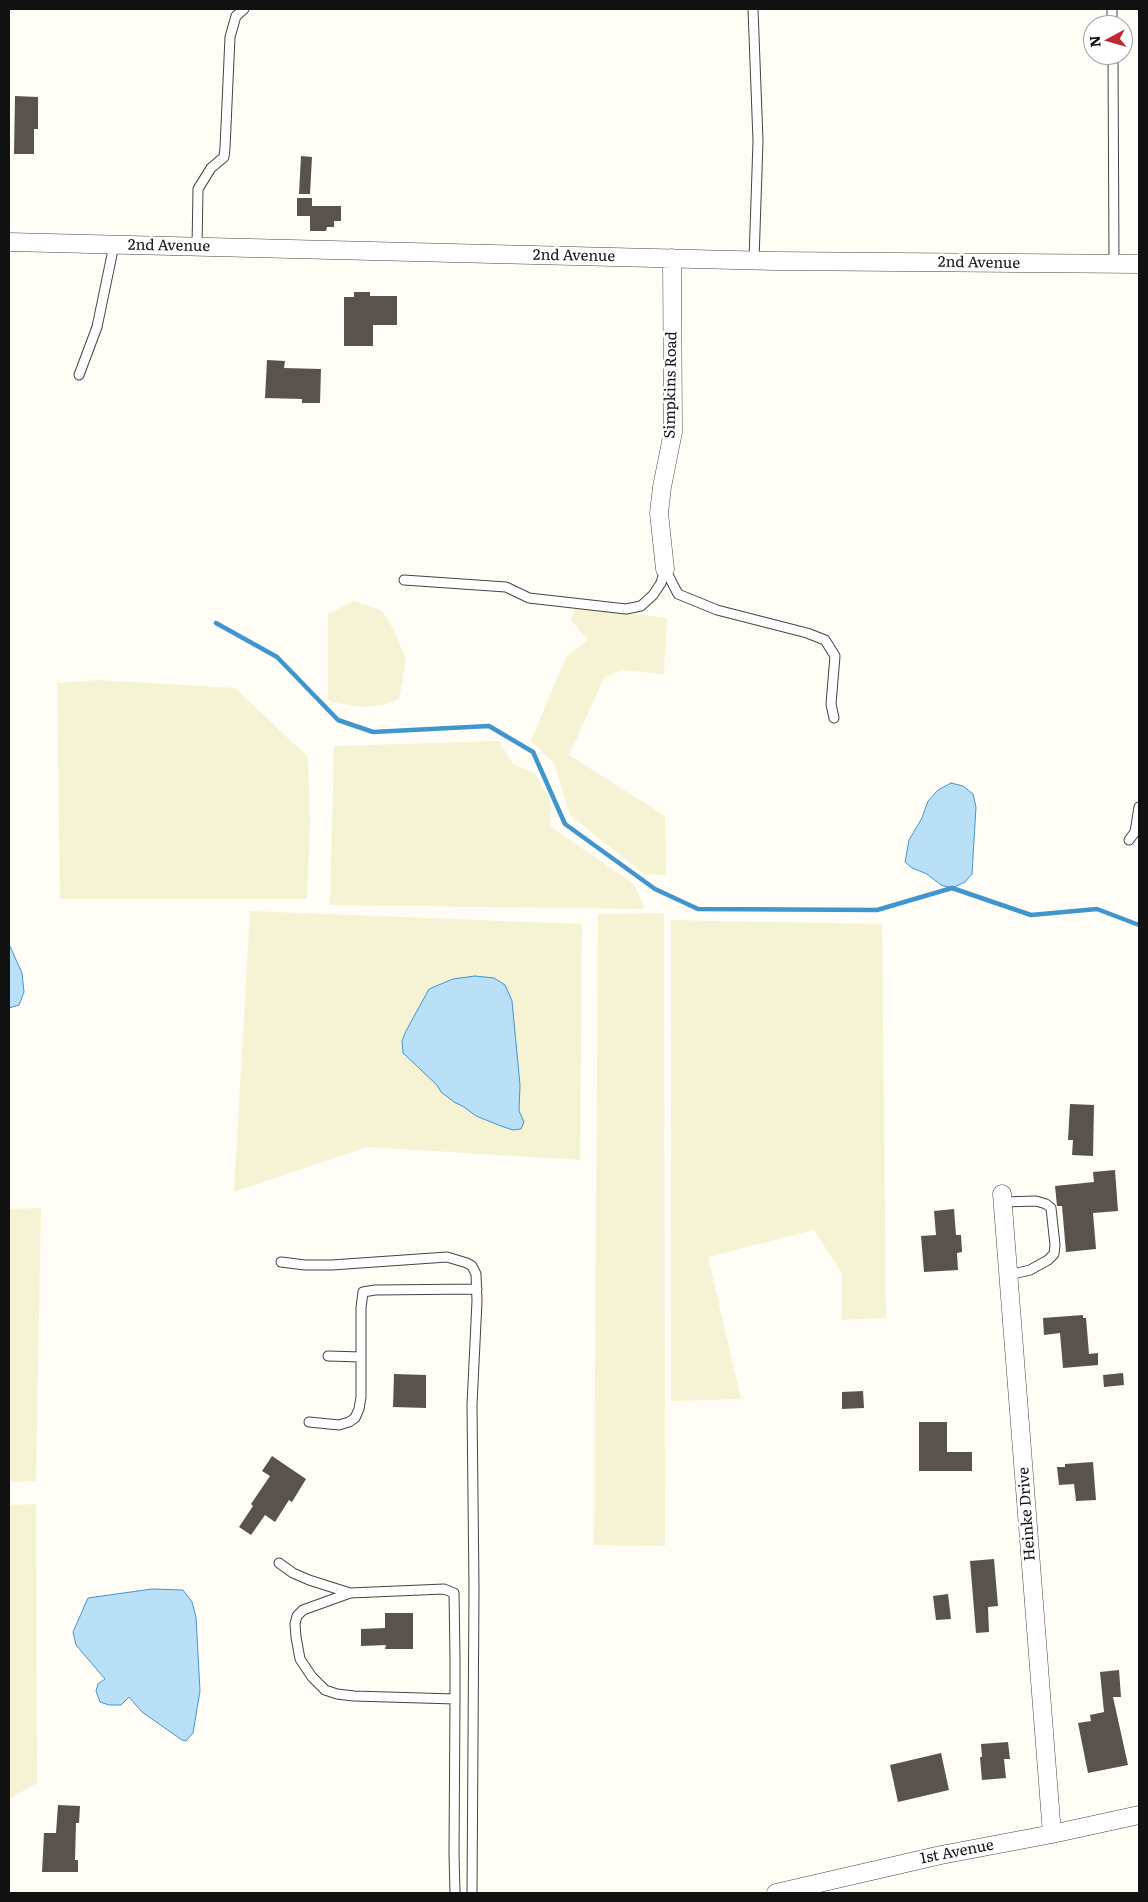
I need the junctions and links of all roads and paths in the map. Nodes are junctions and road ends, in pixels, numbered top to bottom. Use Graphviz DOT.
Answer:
graph roads {
  1 [pos="244,9"];
  2 [pos="753,9"];
  3 [pos="1113,65"];
  4 [pos="9,242"];
  5 [pos="114,245"];
  6 [pos="197,247"];
  7 [pos="672,258"];
  8 [pos="754,260"];
  9 [pos="1114,264"];
  10 [pos="1139,264"];
  11 [pos="79,375"];
  12 [pos="665,570"];
  13 [pos="404,580"];
  14 [pos="834,718"];
  15 [pos="1139,807"];
  16 [pos="1129,840"];
  17 [pos="1003,1198"];
  18 [pos="281,1262"];
  19 [pos="1009,1275"];
  20 [pos="477,1290"];
  21 [pos="328,1356"];
  22 [pos="361,1357"];
  23 [pos="308,1422"];
  24 [pos="279,1563"];
  25 [pos="350,1593"];
  26 [pos="455,1699"];
  27 [pos="1139,1815"];
  28 [pos="1052,1834"];
  29 [pos="455,1893"];
  30 [pos="472,1893"];
  31 [pos="776,1893"];
  1 -- 6 [label="lane"];
  2 -- 8 [label="lane"];
  3 -- 9 [label="lane"];
  4 -- 5 [label="street, 2nd Avenue"];
  5 -- 6 [label="street, 2nd Avenue"];
  5 -- 11 [label="lane"];
  6 -- 7 [label="street, 2nd Avenue"];
  7 -- 8 [label="street, 2nd Avenue"];
  7 -- 12 [label="street, Simpkins Road"];
  8 -- 9 [label="street, 2nd Avenue"];
  9 -- 10 [label="street, 2nd Avenue"];
  12 -- 13 [label="lane"];
  12 -- 14 [label="lane"];
  15 -- 16 [label="lane"];
  17 -- 19 [label="street, Heinke Drive"];
  17 -- 19 [label="lane"];
  18 -- 20 [label="lane"];
  19 -- 28 [label="street, Heinke Drive"];
  20 -- 22 [label="lane"];
  20 -- 30 [label="lane"];
  21 -- 22 [label="lane"];
  22 -- 23 [label="lane"];
  24 -- 25 [label="lane"];
  25 -- 26 [label="lane"];
  25 -- 26 [label="lane"];
  26 -- 29 [label="lane"];
  27 -- 28 [label="street, 1st Avenue"];
  28 -- 31 [label="street, 1st Avenue"];
}
